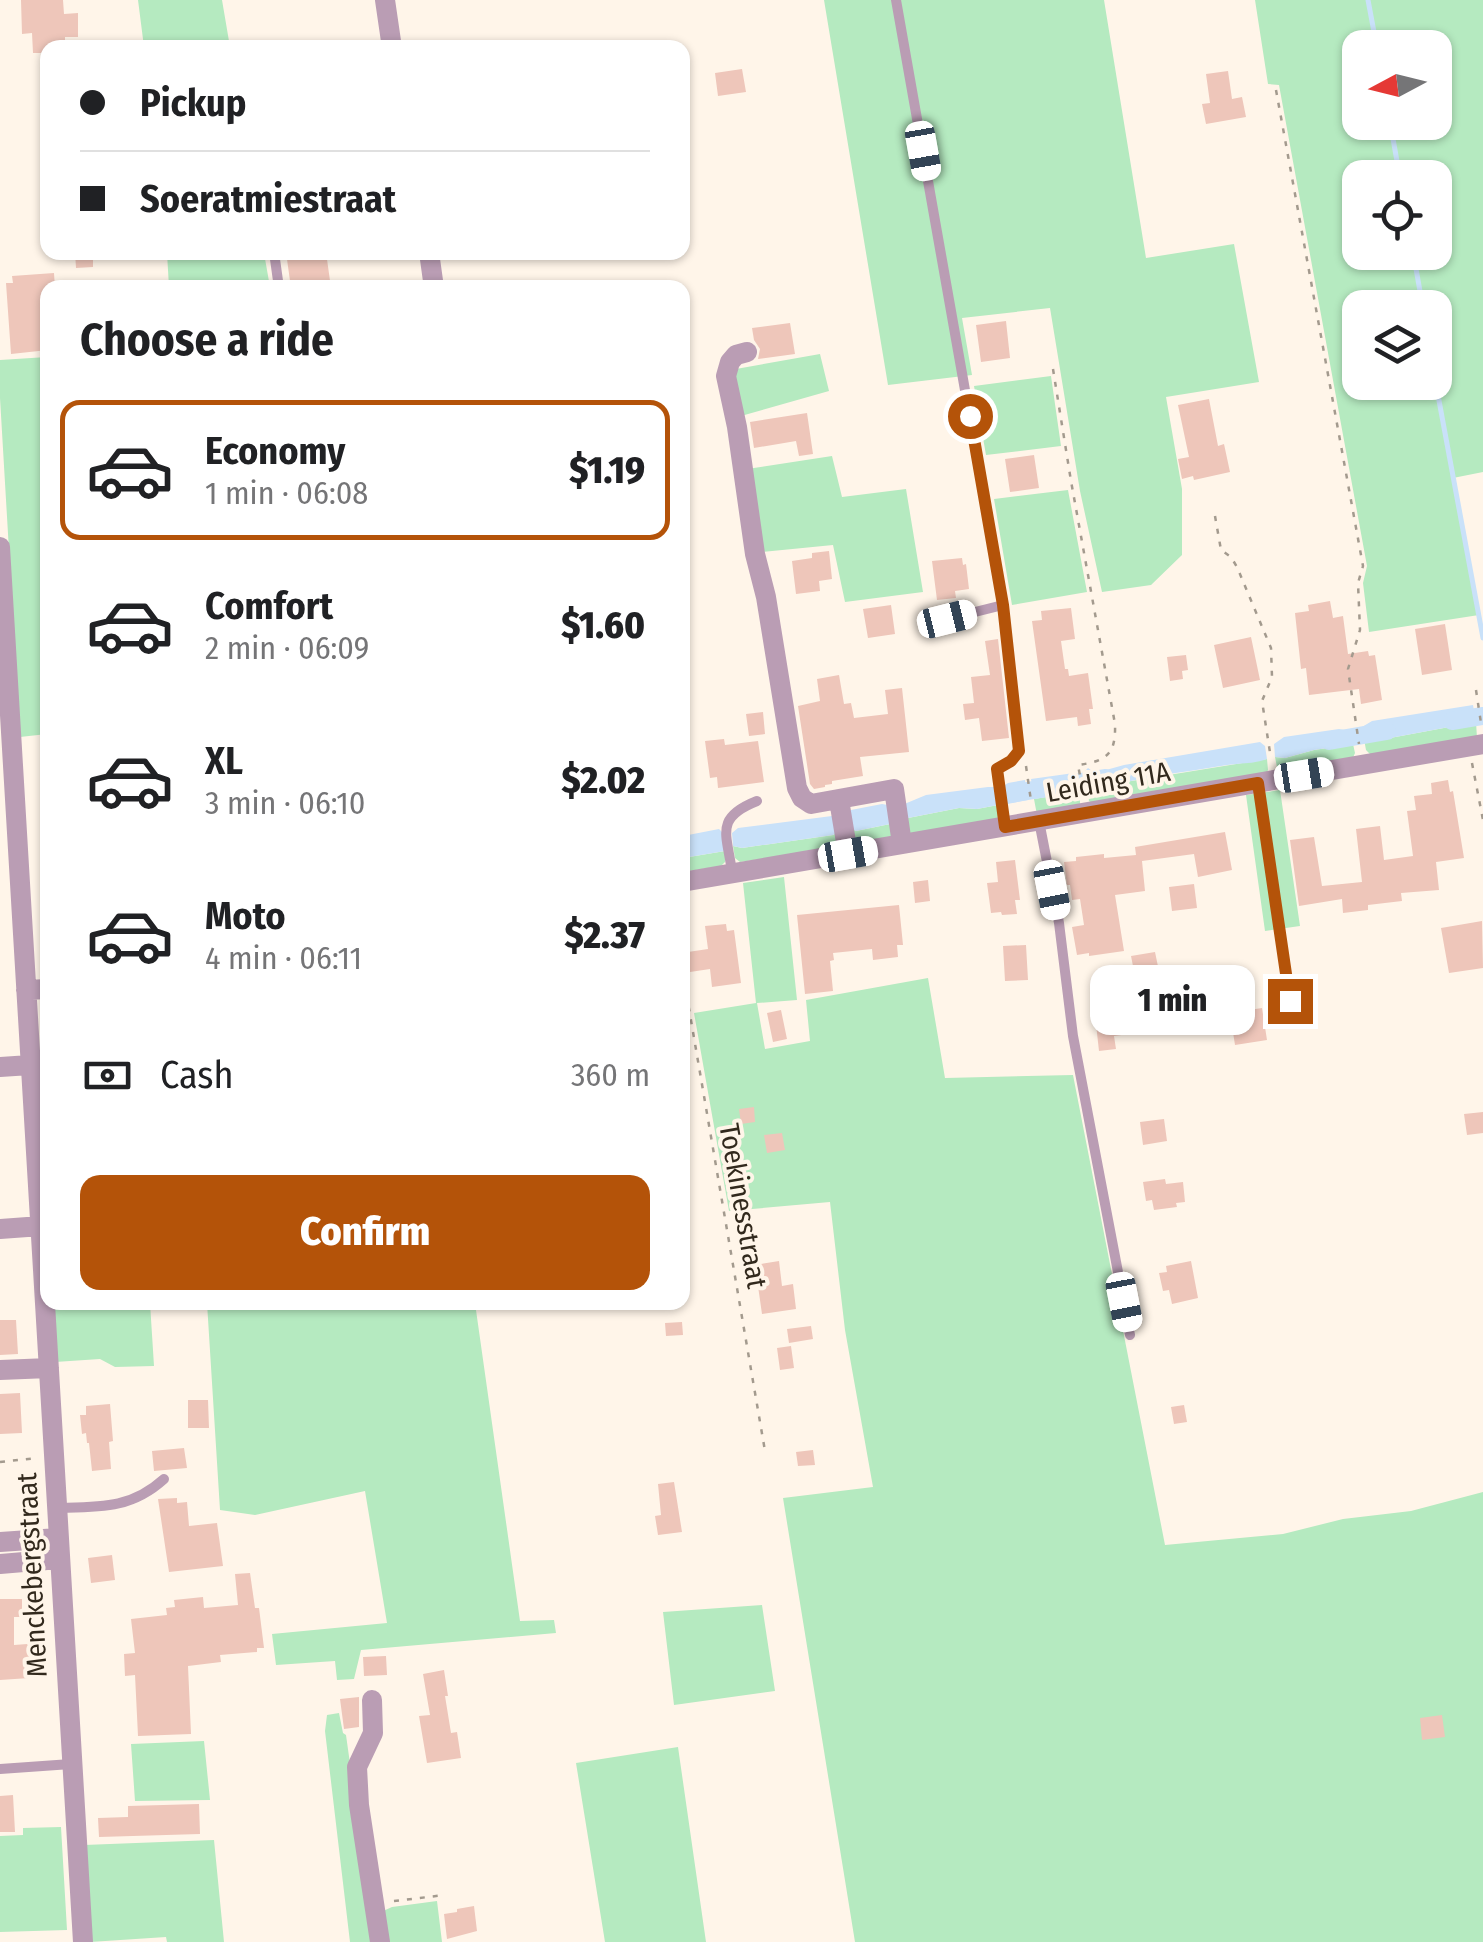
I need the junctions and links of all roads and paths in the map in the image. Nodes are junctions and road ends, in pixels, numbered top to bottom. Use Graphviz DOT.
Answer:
graph roads {
  1 [pos="385,0"];
  2 [pos="896,0"];
  3 [pos="391,40"];
  4 [pos="1276,90"];
  5 [pos="746,352"];
  6 [pos="1054,369"];
  7 [pos="1215,516"];
  8 [pos="0,547"];
  9 [pos="1003,605"];
  10 [pos="947,619"];
  11 [pos="4,671"];
  12 [pos="1476,690"];
  13 [pos="1478,742"];
  14 [pos="1026,766"];
  15 [pos="1364,766"];
  16 [pos="1266,782"];
  17 [pos="757,800"];
  18 [pos="840,808"];
  19 [pos="1088,813"];
  20 [pos="1483,820"];
  21 [pos="1004,821"];
  22 [pos="1037,822"];
  23 [pos="8,825"];
  24 [pos="901,838"];
  25 [pos="848,849"];
  26 [pos="732,874"];
  27 [pos="690,881"];
  28 [pos="37,990"];
  29 [pos="1290,1001"];
  30 [pos="690,1015"];
  31 [pos="30,1064"];
  32 [pos="0,1067"];
  33 [pos="40,1103"];
  34 [pos="40,1226"];
  35 [pos="0,1229"];
  36 [pos="45,1310"];
  37 [pos="1130,1334"];
  38 [pos="48,1368"];
  39 [pos="0,1370"];
  40 [pos="765,1451"];
  41 [pos="53,1455"];
  42 [pos="0,1462"];
  43 [pos="164,1478"];
  44 [pos="56,1508"];
  45 [pos="0,1542"];
  46 [pos="58,1548"];
  47 [pos="0,1564"];
  48 [pos="372,1700"];
  49 [pos="71,1764"];
  50 [pos="0,1769"];
  51 [pos="445,1895"];
  52 [pos="375,1911"];
  53 [pos="83,1942"];
  54 [pos="380,1942"];
  1 -- 3 [label="street"];
  2 -- 9 [label="lane"];
  4 -- 15 [label="path"];
  5 -- 18 [label="street"];
  6 -- 19 [label="path"];
  7 -- 16 [label="path"];
  8 -- 11 [label="street, Menckebergstraat"];
  9 -- 10 [label="lane"];
  9 -- 21 [label="lane"];
  11 -- 23 [label="street, Menckebergstraat"];
  12 -- 13 [label="path"];
  13 -- 15 [label="street, Leiding 11A"];
  13 -- 20 [label="path"];
  14 -- 22 [label="path"];
  15 -- 16 [label="street, Leiding 11A"];
  16 -- 19 [label="street, Leiding 11A"];
  16 -- 29 [label="lane"];
  17 -- 26 [label="lane"];
  18 -- 24 [label="street"];
  18 -- 25 [label="street"];
  19 -- 22 [label="street, Leiding 11A"];
  21 -- 22 [label="street, Leiding 11A"];
  21 -- 24 [label="street, Leiding 11A"];
  22 -- 37 [label="lane"];
  23 -- 28 [label="street, Menckebergstraat"];
  24 -- 25 [label="street, Leiding 11A"];
  25 -- 26 [label="street, Leiding 11A"];
  26 -- 27 [label="street, Leiding 11A"];
  28 -- 31 [label="street, Menckebergstraat"];
  30 -- 40 [label="path, Toekinesstraat"];
  31 -- 32 [label="street"];
  31 -- 33 [label="street, Menckebergstraat"];
  33 -- 34 [label="street, Menckebergstraat"];
  34 -- 35 [label="street"];
  36 -- 38 [label="street, Menckebergstraat"];
  38 -- 39 [label="street"];
  38 -- 41 [label="street, Menckebergstraat"];
  41 -- 42 [label="path"];
  41 -- 44 [label="street, Menckebergstraat"];
  43 -- 44 [label="lane"];
  44 -- 46 [label="street, Menckebergstraat"];
  45 -- 46 [label="street"];
  46 -- 47 [label="street"];
  46 -- 49 [label="street, Menckebergstraat"];
  48 -- 52 [label="street"];
  49 -- 50 [label="lane"];
  49 -- 53 [label="street, Menckebergstraat"];
  51 -- 52 [label="path"];
  52 -- 54 [label="street"];
}
